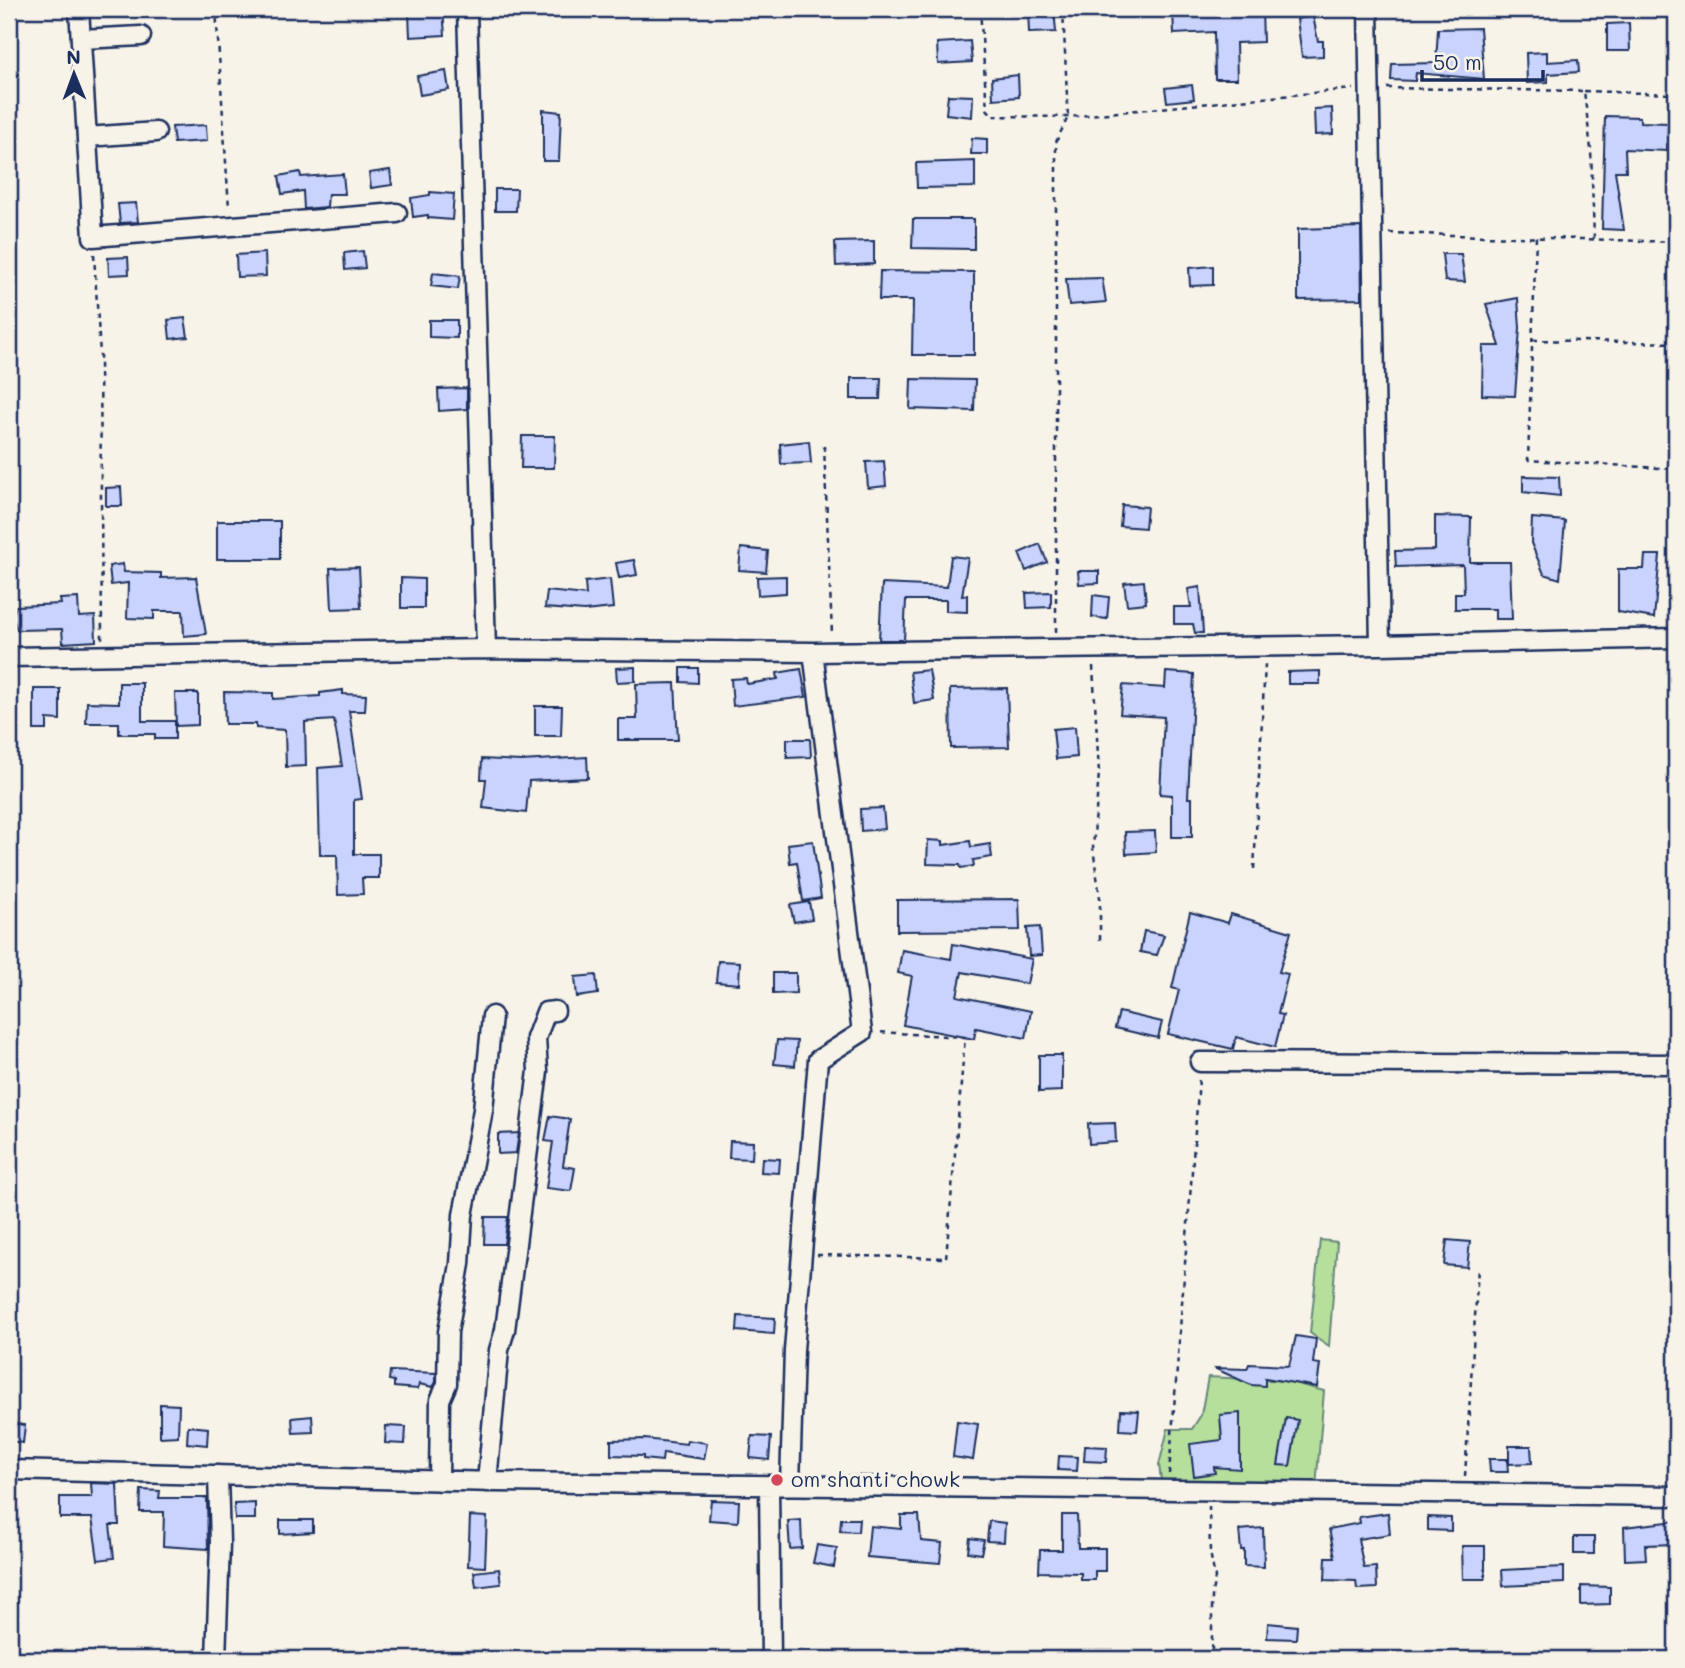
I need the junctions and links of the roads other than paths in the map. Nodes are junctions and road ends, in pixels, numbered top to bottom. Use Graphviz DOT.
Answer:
graph roads {
  1 [pos="79,9"];
  2 [pos="467,9"];
  3 [pos="1368,9"];
  4 [pos="141,36"];
  5 [pos="81,39"];
  6 [pos="156,132"];
  7 [pos="87,137"];
  8 [pos="397,213"];
  9 [pos="1676,638"];
  10 [pos="1380,645"];
  11 [pos="486,649"];
  12 [pos="813,652"];
  13 [pos="9,657"];
  14 [pos="555,1011"];
  15 [pos="492,1016"];
  16 [pos="1200,1062"];
  17 [pos="1676,1064"];
  18 [pos="9,1470"];
  19 [pos="218,1475"];
  20 [pos="439,1481"];
  21 [pos="487,1482"];
  22 [pos="769,1485"];
  23 [pos="790,1485"];
  24 [pos="1676,1496"];
  25 [pos="216,1659"];
  26 [pos="771,1659"];
  1 -- 5 [label="street"];
  2 -- 11 [label="street"];
  3 -- 10 [label="street"];
  4 -- 5 [label="street"];
  5 -- 7 [label="street"];
  6 -- 7 [label="street"];
  7 -- 8 [label="street"];
  9 -- 10 [label="street"];
  10 -- 12 [label="street"];
  11 -- 12 [label="street"];
  11 -- 13 [label="street"];
  12 -- 23 [label="street"];
  14 -- 21 [label="street"];
  15 -- 20 [label="street"];
  16 -- 17 [label="street"];
  18 -- 19 [label="street"];
  19 -- 20 [label="street"];
  19 -- 25 [label="street"];
  20 -- 21 [label="street"];
  21 -- 22 [label="street"];
  22 -- 23 [label="street"];
  22 -- 26 [label="street"];
  23 -- 24 [label="street"];
}
